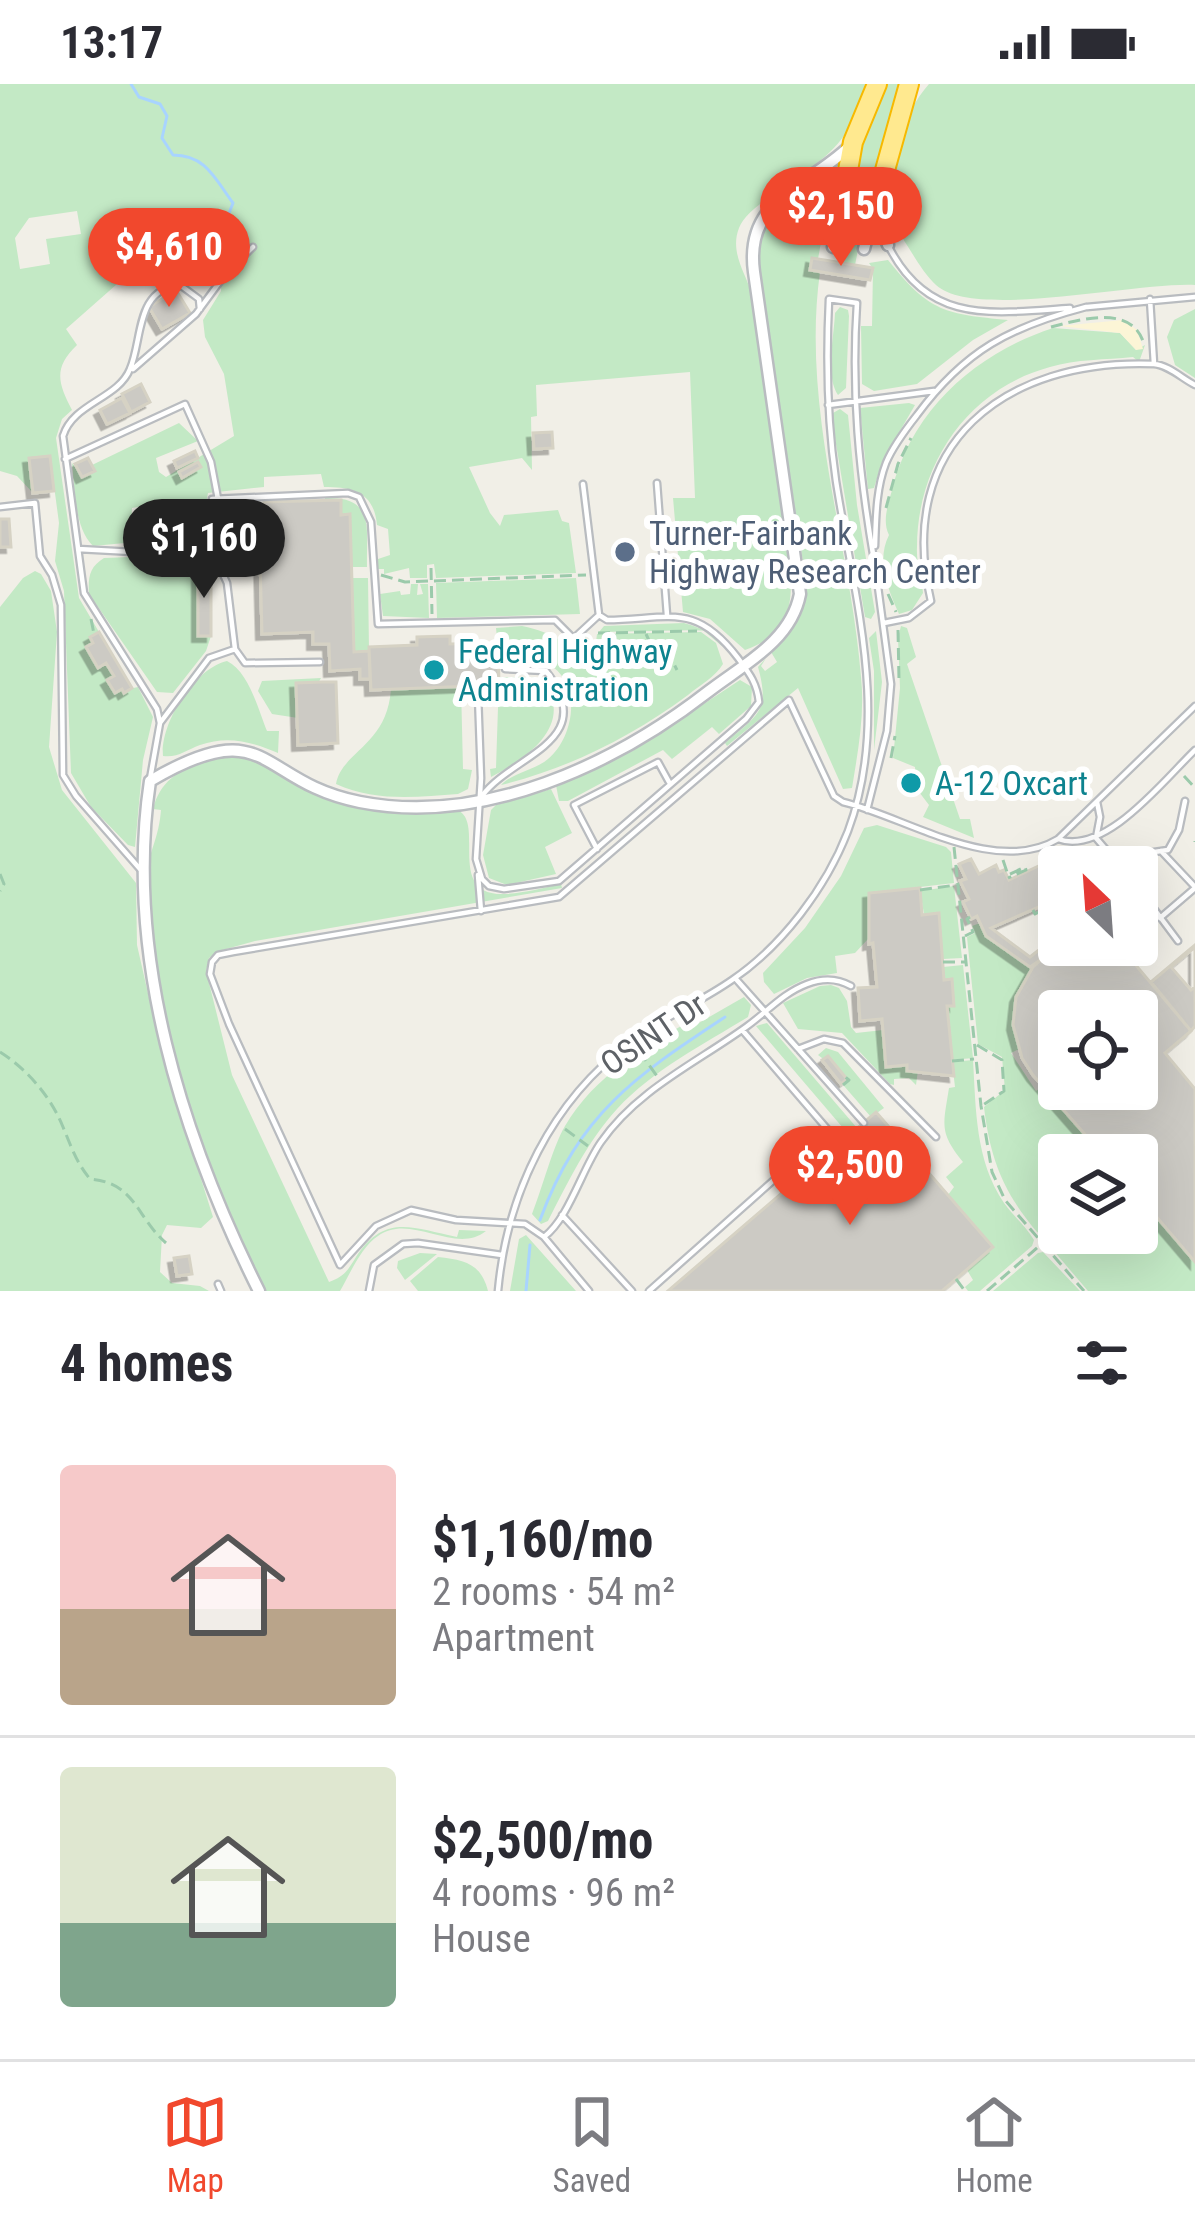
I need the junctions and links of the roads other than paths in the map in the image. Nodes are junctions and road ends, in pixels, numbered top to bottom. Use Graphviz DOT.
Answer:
graph roads {
  1 [pos="922,84"];
  2 [pos="873,89"];
  3 [pos="907,93"];
  4 [pos="853,142"];
  5 [pos="785,196"];
  6 [pos="843,200"];
  7 [pos="875,206"];
  8 [pos="888,245"];
  9 [pos="253,247"];
  10 [pos="833,247"];
  11 [pos="864,249"];
  12 [pos="1195,297"];
  13 [pos="1150,299"];
  14 [pos="1086,307"];
  15 [pos="200,309"];
  16 [pos="1154,364"];
  17 [pos="129,373"];
  18 [pos="1195,385"];
  19 [pos="934,392"];
  20 [pos="854,402"];
  21 [pos="828,405"];
  22 [pos="65,459"];
  23 [pos="657,483"];
  24 [pos="583,484"];
  25 [pos="218,499"];
  26 [pos="0,507"];
  27 [pos="211,548"];
  28 [pos="78,549"];
  29 [pos="874,560"];
  30 [pos="599,615"];
  31 [pos="668,618"];
  32 [pos="884,623"];
  33 [pos="574,638"];
  34 [pos="235,649"];
  35 [pos="320,662"];
  36 [pos="597,662"];
  37 [pos="743,665"];
  38 [pos="505,669"];
  39 [pos="478,695"];
  40 [pos="1195,706"];
  41 [pos="160,723"];
  42 [pos="1195,750"];
  43 [pos="150,781"];
  44 [pos="670,783"];
  45 [pos="478,801"];
  46 [pos="1096,802"];
  47 [pos="1185,802"];
  48 [pos="854,805"];
  49 [pos="866,811"];
  50 [pos="1096,838"];
  51 [pos="1058,839"];
  52 [pos="1103,846"];
  53 [pos="597,849"];
  54 [pos="1158,851"];
  55 [pos="1161,851"];
  56 [pos="478,870"];
  57 [pos="144,874"];
  58 [pos="1195,888"];
  59 [pos="481,911"];
  60 [pos="1158,915"];
  61 [pos="1160,918"];
  62 [pos="1178,941"];
  63 [pos="736,978"];
  64 [pos="851,986"];
  65 [pos="766,1012"];
  66 [pos="742,1030"];
  67 [pos="798,1049"];
  68 [pos="864,1123"];
  69 [pos="936,1137"];
  70 [pos="562,1215"];
  71 [pos="509,1222"];
  72 [pos="544,1237"];
  73 [pos="502,1255"];
  74 [pos="259,1291"];
  75 [pos="369,1291"];
  76 [pos="498,1291"];
  77 [pos="589,1291"];
  78 [pos="632,1291"];
  79 [pos="649,1291"];
  1 -- 3 [label="highway"];
  2 -- 4 [label="highway"];
  3 -- 7 [label="highway"];
  4 -- 5 [label="street"];
  4 -- 6 [label="highway"];
  5 -- 6 [label="street"];
  5 -- 37 [label="street"];
  6 -- 7 [label="street"];
  6 -- 10 [label="street"];
  7 -- 8 [label="street"];
  7 -- 11 [label="street"];
  8 -- 14 [label="lane"];
  9 -- 15 [label="lane"];
  12 -- 13 [label="lane"];
  13 -- 14 [label="lane"];
  13 -- 16 [label="lane"];
  14 -- 19 [label="lane"];
  15 -- 17 [label="lane"];
  15 -- 17 [label="lane"];
  16 -- 18 [label="lane"];
  16 -- 32 [label="lane"];
  17 -- 22 [label="lane"];
  19 -- 20 [label="lane"];
  19 -- 29 [label="lane"];
  20 -- 21 [label="lane"];
  20 -- 21 [label="lane, OSINT Dr"];
  20 -- 29 [label="lane"];
  21 -- 48 [label="lane, OSINT Dr"];
  22 -- 25 [label="lane"];
  22 -- 28 [label="lane"];
  23 -- 31 [label="lane"];
  24 -- 30 [label="lane"];
  25 -- 27 [label="lane"];
  25 -- 33 [label="lane"];
  26 -- 57 [label="lane"];
  27 -- 28 [label="lane"];
  27 -- 34 [label="lane"];
  28 -- 41 [label="lane"];
  29 -- 32 [label="lane"];
  30 -- 31 [label="lane"];
  30 -- 33 [label="lane"];
  31 -- 37 [label="lane"];
  32 -- 49 [label="lane"];
  33 -- 36 [label="lane"];
  34 -- 35 [label="lane"];
  34 -- 41 [label="lane"];
  37 -- 44 [label="lane"];
  37 -- 45 [label="street"];
  38 -- 45 [label="lane"];
  39 -- 45 [label="lane"];
  40 -- 46 [label="lane"];
  41 -- 43 [label="lane"];
  42 -- 50 [label="lane"];
  43 -- 45 [label="street"];
  43 -- 57 [label="street"];
  44 -- 53 [label="lane"];
  44 -- 53 [label="lane"];
  45 -- 56 [label="lane"];
  46 -- 50 [label="lane"];
  46 -- 51 [label="lane"];
  47 -- 55 [label="lane"];
  48 -- 49 [label="lane"];
  48 -- 59 [label="lane"];
  48 -- 63 [label="lane, OSINT Dr"];
  49 -- 51 [label="lane"];
  50 -- 51 [label="lane"];
  50 -- 52 [label="lane"];
  53 -- 56 [label="lane"];
  54 -- 55 [label="lane"];
  55 -- 58 [label="lane"];
  56 -- 59 [label="lane"];
  57 -- 74 [label="street"];
  58 -- 61 [label="lane"];
  59 -- 71 [label="lane"];
  60 -- 61 [label="lane"];
  61 -- 62 [label="lane"];
  63 -- 65 [label="lane"];
  63 -- 71 [label="lane, OSINT Dr"];
  64 -- 65 [label="lane"];
  65 -- 66 [label="lane"];
  65 -- 67 [label="lane"];
  66 -- 70 [label="lane"];
  66 -- 79 [label="lane"];
  67 -- 68 [label="lane"];
  67 -- 69 [label="lane"];
  70 -- 72 [label="lane"];
  70 -- 78 [label="lane"];
  71 -- 72 [label="lane"];
  71 -- 73 [label="lane, OSINT Dr"];
  72 -- 77 [label="lane"];
  73 -- 75 [label="lane"];
  73 -- 76 [label="lane, OSINT Dr"];
}
